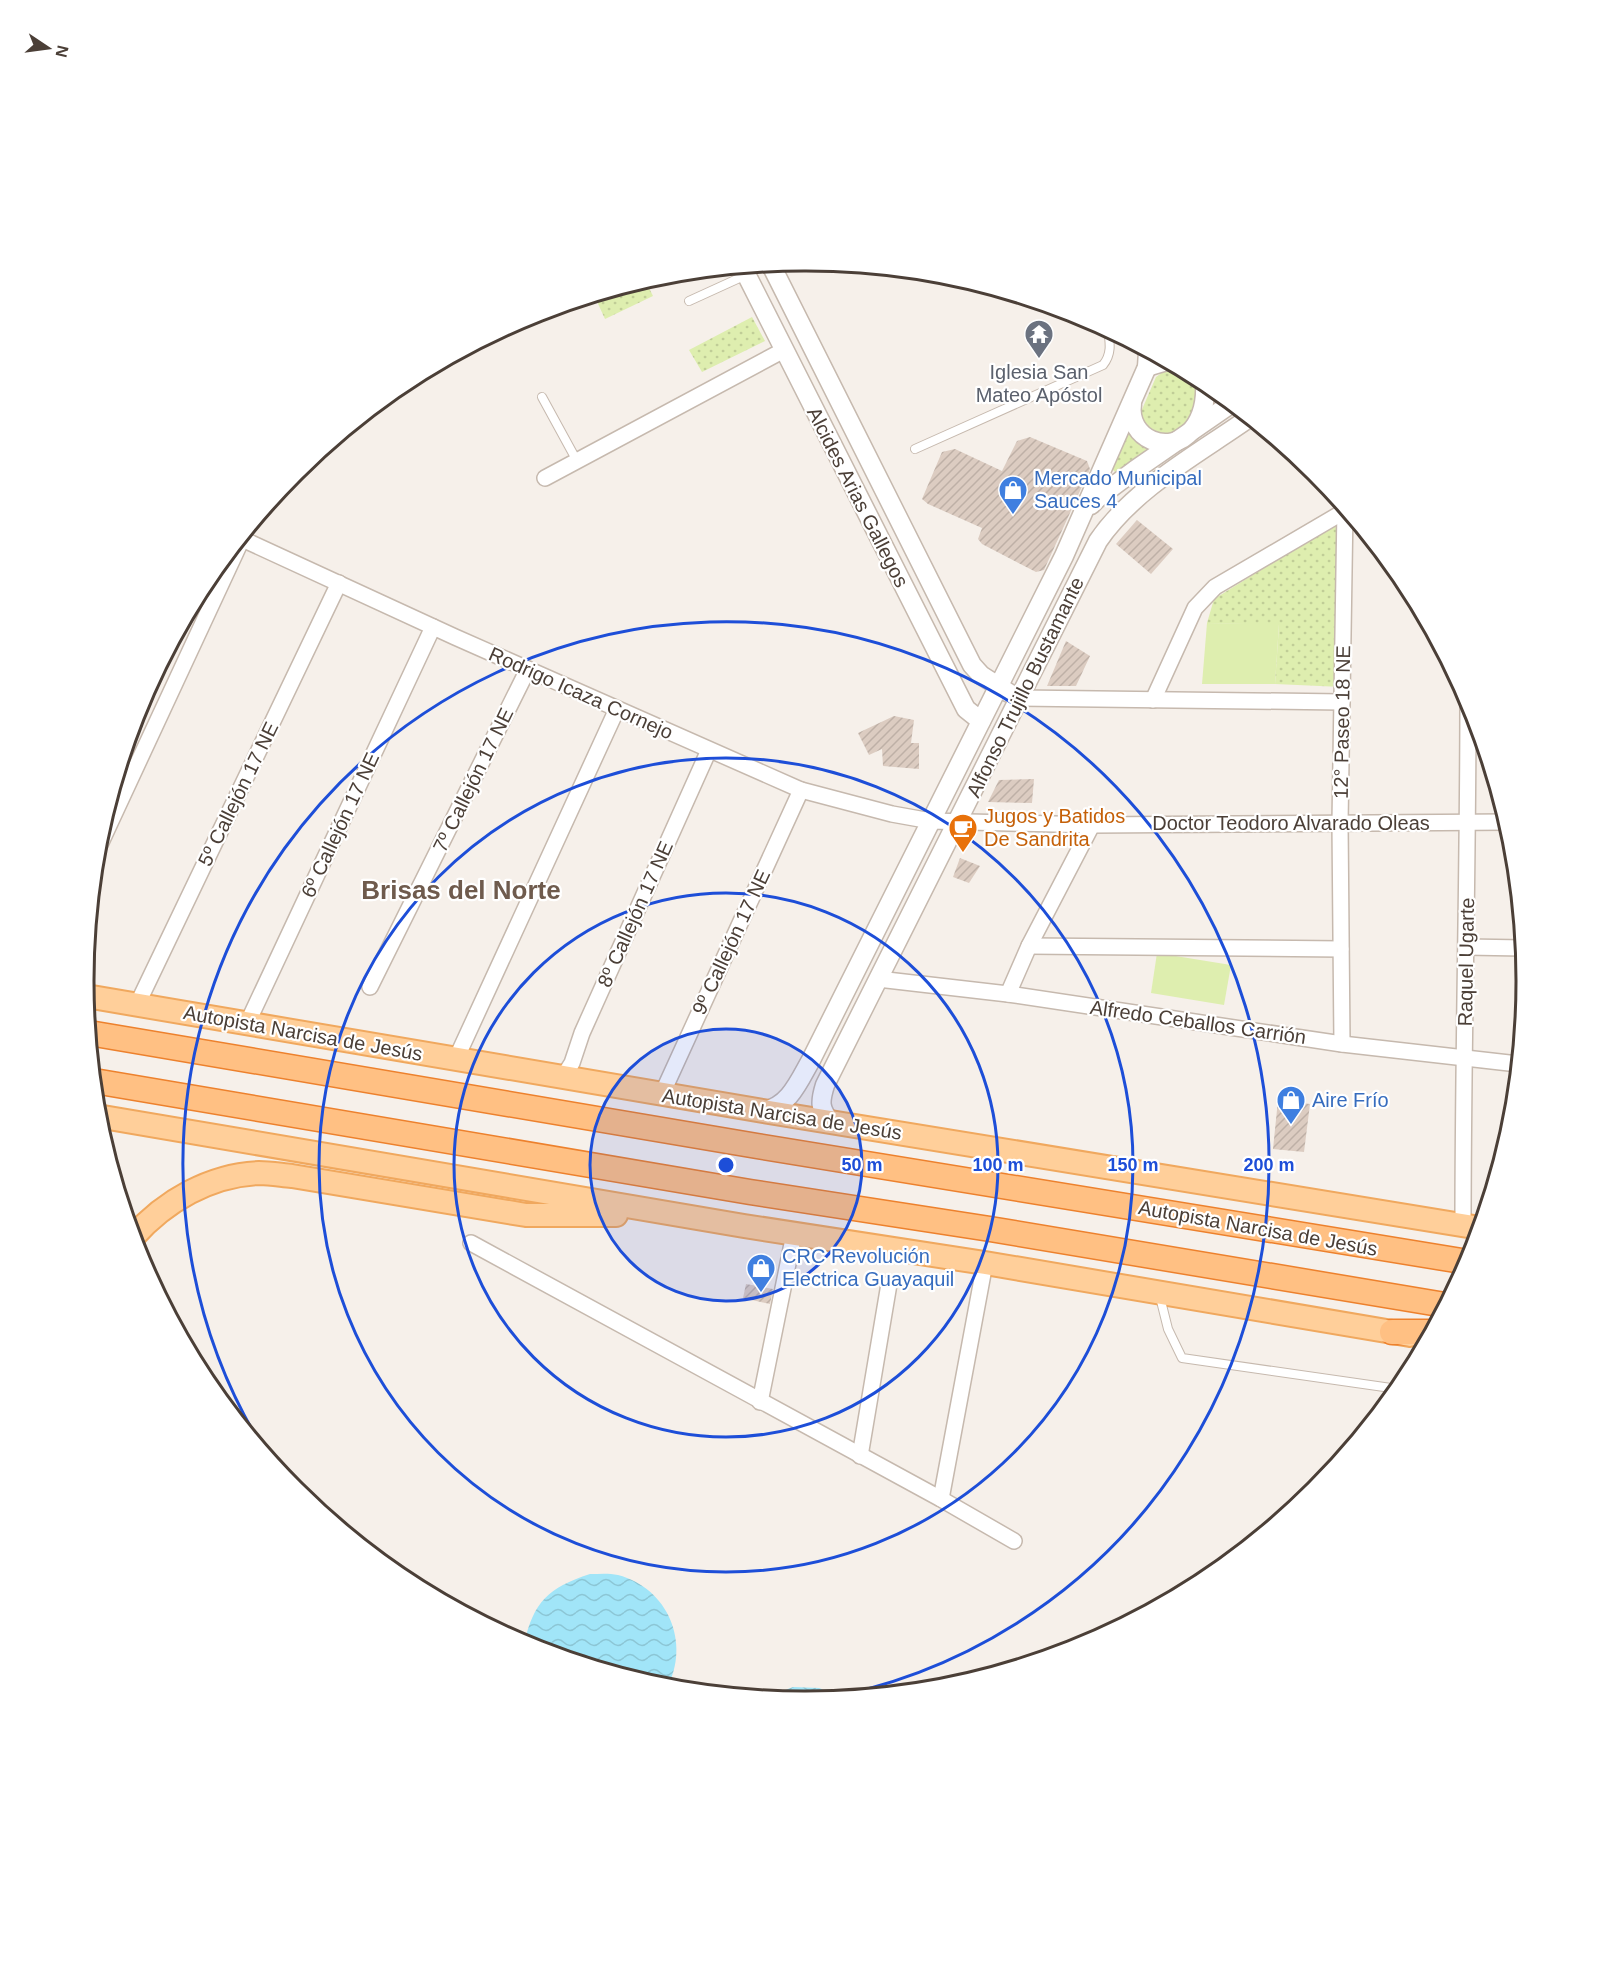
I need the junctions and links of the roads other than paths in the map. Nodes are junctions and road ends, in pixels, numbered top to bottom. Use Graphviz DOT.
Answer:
graph roads {
  1 [pos="774,271"];
  2 [pos="745,273"];
  3 [pos="738,274"];
  4 [pos="689,301"];
  5 [pos="1109,340"];
  6 [pos="784,350"];
  7 [pos="1148,359"];
  8 [pos="1204,393"];
  9 [pos="542,397"];
  10 [pos="1132,402"];
  11 [pos="1225,408"];
  12 [pos="1244,422"];
  13 [pos="1191,432"];
  14 [pos="915,449"];
  15 [pos="577,461"];
  16 [pos="545,478"];
  17 [pos="1339,513"];
  18 [pos="1082,519"];
  19 [pos="1345,520"];
  20 [pos="247,542"];
  21 [pos="229,565"];
  22 [pos="339,583"];
  23 [pos="433,627"];
  24 [pos="528,669"];
  25 [pos="998,687"];
  26 [pos="1019,698"];
  27 [pos="1153,700"];
  28 [pos="1342,702"];
  29 [pos="617,709"];
  30 [pos="981,721"];
  31 [pos="1468,727"];
  32 [pos="709,750"];
  33 [pos="801,790"];
  34 [pos="116,810"];
  35 [pos="931,821"];
  36 [pos="958,822"];
  37 [pos="1468,822"];
  38 [pos="1497,822"];
  39 [pos="1340,823"];
  40 [pos="1092,825"];
  41 [pos="1029,946"];
  42 [pos="1467,946"];
  43 [pos="1341,948"];
  44 [pos="1515,948"];
  45 [pos="878,979"];
  46 [pos="370,987"];
  47 [pos="1008,994"];
  48 [pos="95,996"];
  49 [pos="137,1005"];
  50 [pos="247,1024"];
  51 [pos="97,1034"];
  52 [pos="1342,1044"];
  53 [pos="1463,1057"];
  54 [pos="456,1059"];
  55 [pos="1510,1064"];
  56 [pos="563,1077"];
  57 [pos="102,1082"];
  58 [pos="662,1094"];
  59 [pos="763,1111"];
  60 [pos="108,1118"];
  61 [pos="831,1122"];
  62 [pos="676,1214"];
  63 [pos="1471,1227"];
  64 [pos="140,1230"];
  65 [pos="794,1234"];
  66 [pos="471,1244"];
  67 [pos="1405,1252"];
  68 [pos="1461,1252"];
  69 [pos="1458,1260"];
  70 [pos="985,1263"];
  71 [pos="889,1284"];
  72 [pos="1158,1293"];
  73 [pos="1437,1304"];
  74 [pos="1392,1332"];
  75 [pos="1422,1332"];
  76 [pos="1420,1337"];
  77 [pos="1388,1388"];
  78 [pos="759,1401"];
  79 [pos="860,1456"];
  80 [pos="941,1499"];
  81 [pos="1014,1541"];
  1 -- 25 [label="street, Alcides Arias Gallegos"];
  2 -- 6 [label="street, Alcides Arias Gallegos"];
  3 -- 4 [label="lane"];
  5 -- 14 [label="lane"];
  6 -- 15 [label="street"];
  6 -- 30 [label="street, Alcides Arias Gallegos"];
  7 -- 10 [label="street"];
  8 -- 13 [label="street"];
  9 -- 15 [label="lane"];
  10 -- 13 [label="street"];
  10 -- 18 [label="street"];
  11 -- 13 [label="street"];
  12 -- 26 [label="street, Alfonso Trujillo Bustamante"];
  13 -- 18 [label="street"];
  15 -- 16 [label="street"];
  17 -- 27 [label="street"];
  18 -- 25 [label="street, Alfonso Trujillo Bustamante"];
  19 -- 28 [label="street, 12° Paseo 18 NE"];
  20 -- 22 [label="street, Rodrigo Icaza Cornejo"];
  21 -- 34 [label="street"];
  22 -- 23 [label="street, Rodrigo Icaza Cornejo"];
  22 -- 49 [label="street, 5º Callejón 17 NE"];
  23 -- 24 [label="street, Rodrigo Icaza Cornejo"];
  23 -- 50 [label="street, 6º Callejón 17 NE"];
  24 -- 29 [label="street, Rodrigo Icaza Cornejo"];
  24 -- 46 [label="street, 7º Callejón 17 NE"];
  25 -- 26 [label="street, Alcides Arias Gallegos"];
  25 -- 30 [label="street, Alfonso Trujillo Bustamante"];
  26 -- 27 [label="street"];
  26 -- 36 [label="street, Alfonso Trujillo Bustamante"];
  27 -- 28 [label="street"];
  28 -- 39 [label="street, 12° Paseo 18 NE"];
  29 -- 32 [label="street, Rodrigo Icaza Cornejo"];
  29 -- 54 [label="street"];
  30 -- 35 [label="street, Alfonso Trujillo Bustamante"];
  31 -- 37 [label="street, Raquel Ugarte"];
  32 -- 33 [label="street, Rodrigo Icaza Cornejo"];
  32 -- 56 [label="street, 8º Callejón 17 NE"];
  33 -- 35 [label="street, Rodrigo Icaza Cornejo"];
  33 -- 58 [label="street, 9º Callejón 17 NE"];
  35 -- 36 [label="street, Doctor Teodoro Alvarado Oleas"];
  35 -- 59 [label="street, Alfonso Trujillo Bustamante"];
  36 -- 40 [label="street, Doctor Teodoro Alvarado Oleas"];
  36 -- 45 [label="street, Alfonso Trujillo Bustamante"];
  37 -- 38 [label="street, Doctor Teodoro Alvarado Oleas"];
  37 -- 39 [label="street, Doctor Teodoro Alvarado Oleas"];
  37 -- 42 [label="street, Raquel Ugarte"];
  39 -- 40 [label="street, Doctor Teodoro Alvarado Oleas"];
  39 -- 43 [label="street, 12° Paseo 18 NE"];
  40 -- 41 [label="street"];
  41 -- 43 [label="street"];
  41 -- 47 [label="street"];
  42 -- 44 [label="street"];
  42 -- 53 [label="street, Raquel Ugarte"];
  43 -- 52 [label="street, 12° Paseo 18 NE"];
  45 -- 47 [label="street, Alfredo Ceballos Carrión"];
  45 -- 61 [label="street, Alfonso Trujillo Bustamante"];
  47 -- 52 [label="street, Alfredo Ceballos Carrión"];
  48 -- 49 [label="main road, Autopista Narcisa de Jesús"];
  49 -- 50 [label="main road, Autopista Narcisa de Jesús"];
  50 -- 54 [label="main road, Autopista Narcisa de Jesús"];
  51 -- 67 [label="highway, Autopista Narcisa de Jesús"];
  52 -- 53 [label="street, Alfredo Ceballos Carrión"];
  53 -- 55 [label="street, Alfredo Ceballos Carrión"];
  53 -- 63 [label="street, Raquel Ugarte"];
  54 -- 56 [label="main road, Autopista Narcisa de Jesús"];
  56 -- 58 [label="main road, Autopista Narcisa de Jesús"];
  57 -- 73 [label="highway"];
  58 -- 59 [label="main road, Autopista Narcisa de Jesús"];
  59 -- 61 [label="main road, Autopista Narcisa de Jesús"];
  60 -- 62 [label="main road"];
  61 -- 63 [label="main road, Autopista Narcisa de Jesús"];
  62 -- 64 [label="main road"];
  62 -- 65 [label="main road"];
  65 -- 70 [label="main road"];
  65 -- 78 [label="street"];
  66 -- 78 [label="street"];
  67 -- 68 [label="highway"];
  67 -- 69 [label="highway, Autopista Narcisa de Jesús"];
  70 -- 72 [label="main road"];
  70 -- 80 [label="street"];
  71 -- 79 [label="street"];
  72 -- 74 [label="main road"];
  72 -- 77 [label="lane"];
  74 -- 75 [label="highway"];
  74 -- 76 [label="main road"];
  78 -- 79 [label="street"];
  79 -- 80 [label="street"];
  80 -- 81 [label="street"];
}
